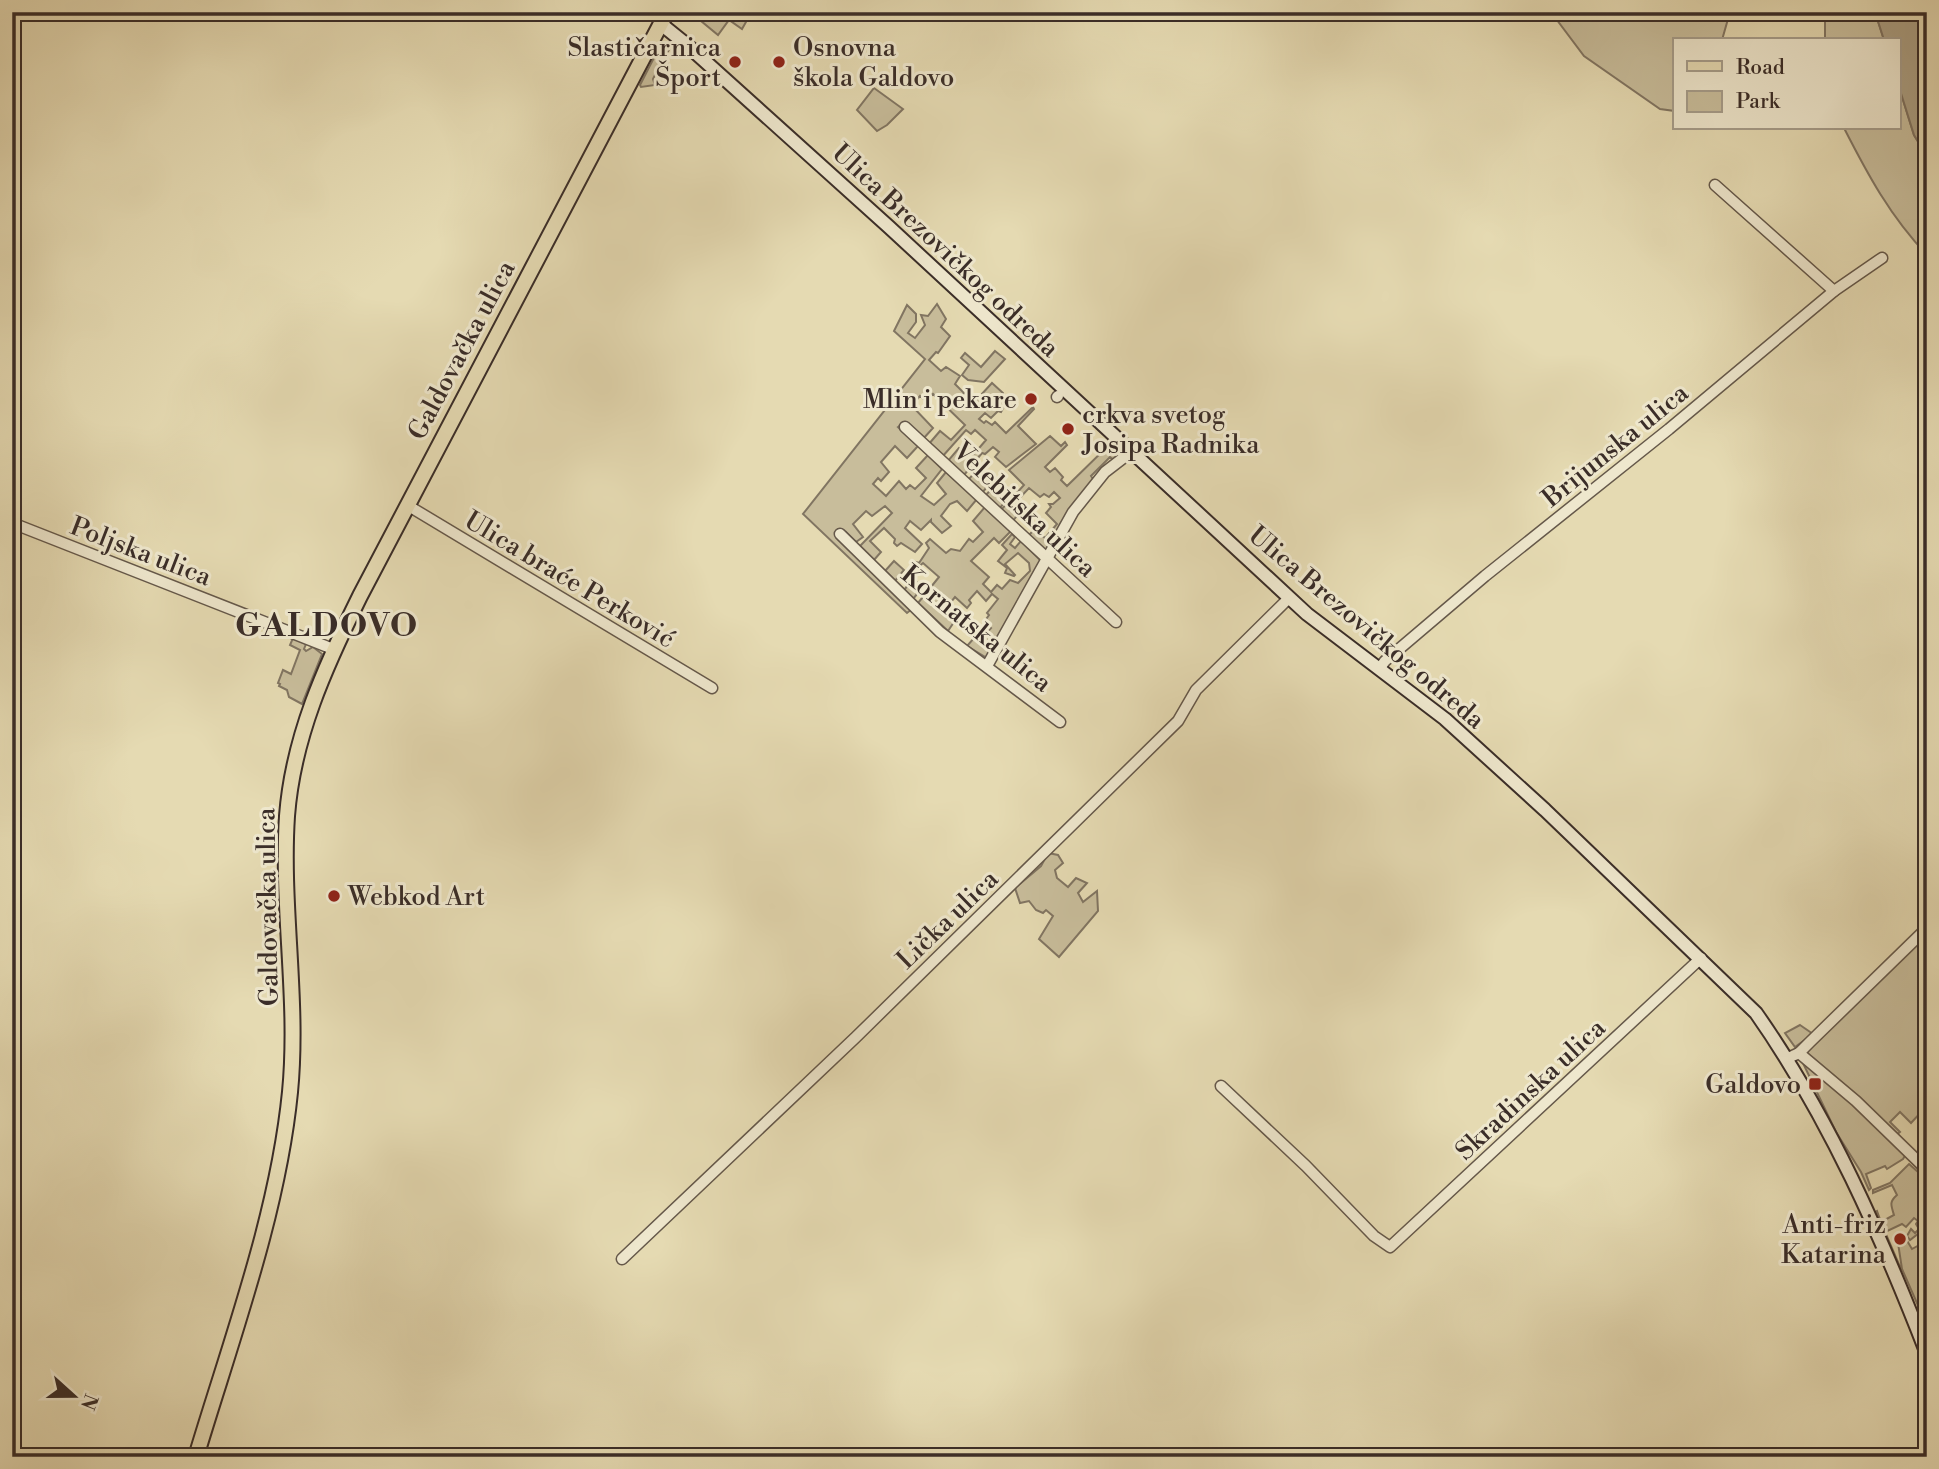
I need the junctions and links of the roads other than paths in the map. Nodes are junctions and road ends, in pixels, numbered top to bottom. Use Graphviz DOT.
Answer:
graph roads {
  1 [pos="664,18"];
  2 [pos="1716,185"];
  3 [pos="1882,258"];
  4 [pos="1834,291"];
  5 [pos="905,427"];
  6 [pos="1131,452"];
  7 [pos="407,505"];
  8 [pos="12,523"];
  9 [pos="840,534"];
  10 [pos="1048,559"];
  11 [pos="1289,598"];
  12 [pos="1116,622"];
  13 [pos="333,649"];
  14 [pos="987,666"];
  15 [pos="1379,669"];
  16 [pos="712,688"];
  17 [pos="1060,722"];
  18 [pos="1927,928"];
  19 [pos="1701,958"];
  20 [pos="1799,1053"];
  21 [pos="1788,1061"];
  22 [pos="1221,1086"];
  23 [pos="1927,1170"];
  24 [pos="622,1259"];
  25 [pos="1927,1354"];
  26 [pos="196,1457"];
  1 -- 6 [label="main road, Ulica Brezovičkog odreda"];
  1 -- 7 [label="main road, Galdovačka ulica"];
  2 -- 4 [label="street"];
  3 -- 4 [label="street, Brijunska ulica"];
  4 -- 15 [label="street, Brijunska ulica"];
  5 -- 10 [label="street, Velebitska ulica"];
  6 -- 10 [label="street"];
  6 -- 11 [label="main road, Ulica Brezovičkog odreda"];
  7 -- 13 [label="main road, Galdovačka ulica"];
  7 -- 16 [label="street, Ulica braće Perković"];
  8 -- 13 [label="street, Poljska ulica"];
  9 -- 14 [label="street, Kornatska ulica"];
  10 -- 12 [label="street, Velebitska ulica"];
  10 -- 14 [label="street"];
  11 -- 15 [label="main road, Ulica Brezovičkog odreda"];
  11 -- 24 [label="street, Lička ulica"];
  13 -- 26 [label="main road, Galdovačka ulica"];
  14 -- 17 [label="street, Kornatska ulica"];
  15 -- 19 [label="main road, Ulica Brezovičkog odreda"];
  18 -- 20 [label="street"];
  19 -- 21 [label="main road, Ulica Brezovičkog odreda"];
  19 -- 22 [label="street, Skradinska ulica"];
  20 -- 21 [label="street"];
  20 -- 23 [label="street"];
  21 -- 25 [label="main road, Ulica Brezovičkog odreda"];
}
